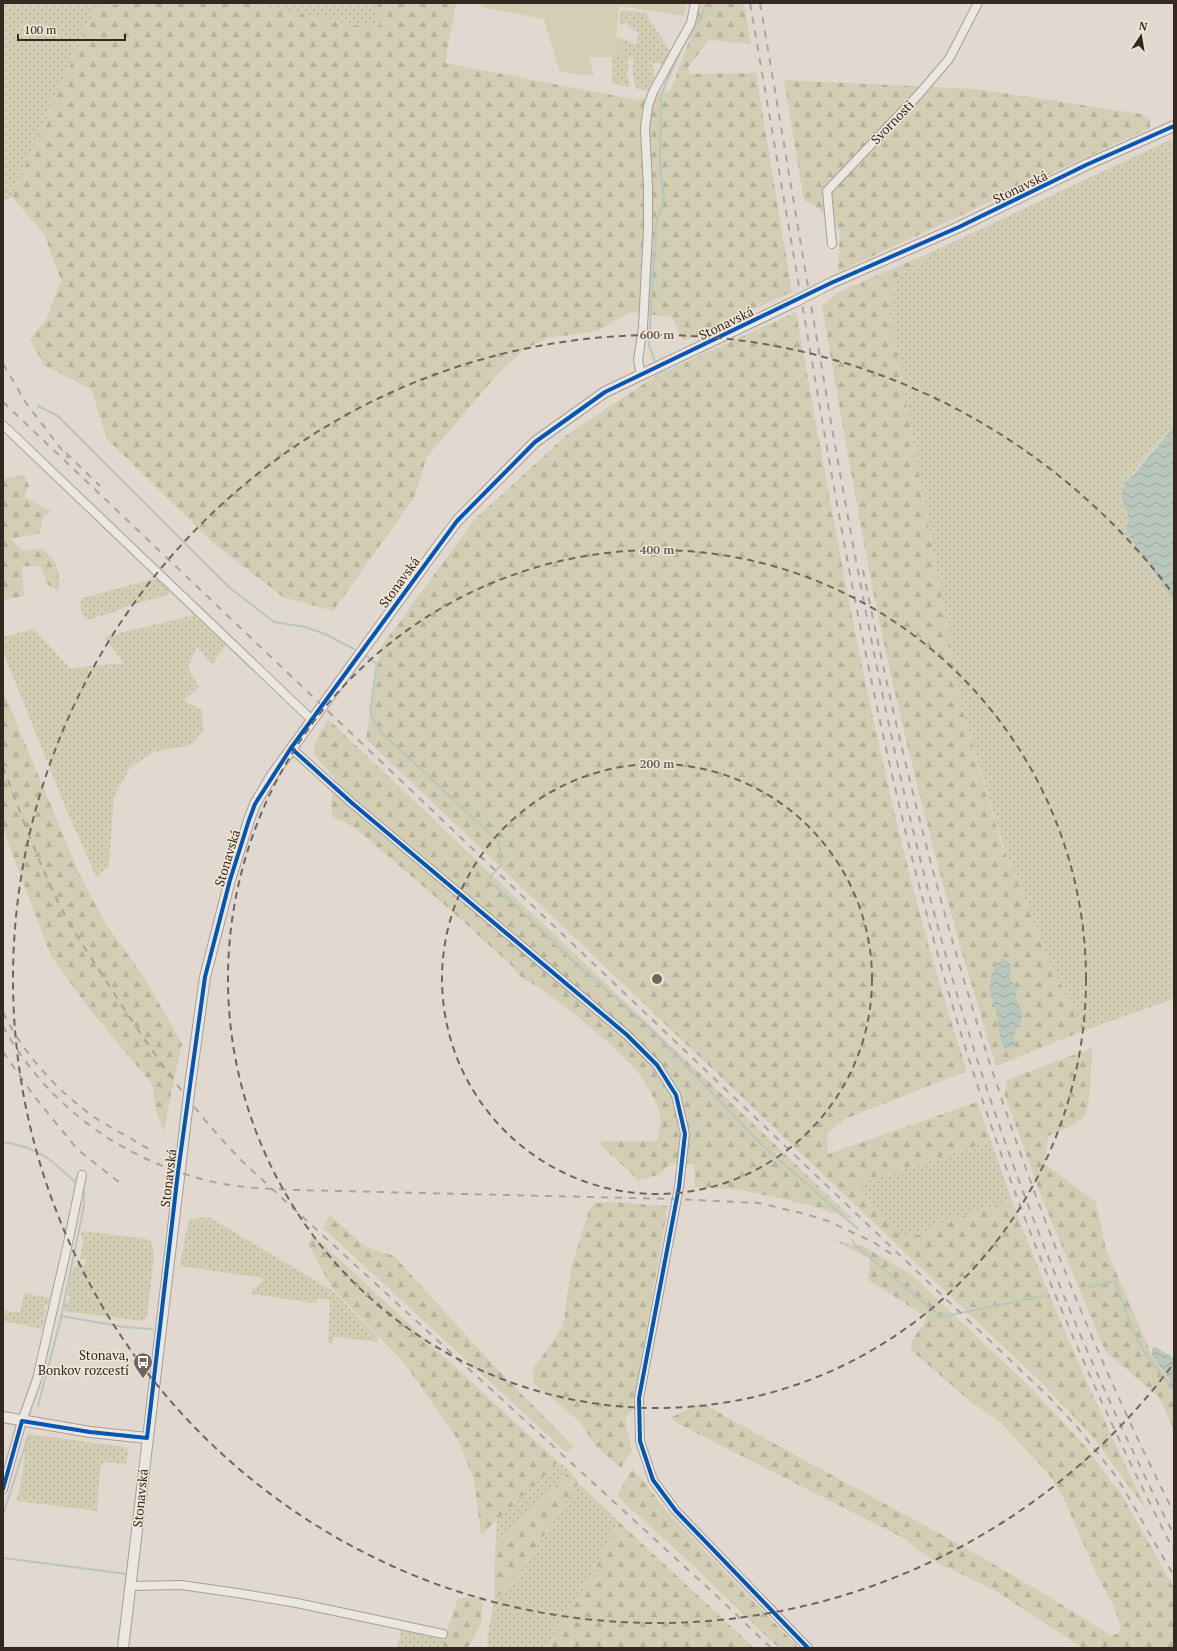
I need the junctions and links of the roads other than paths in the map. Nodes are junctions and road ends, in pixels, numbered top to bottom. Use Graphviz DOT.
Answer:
graph roads {
  1 [pos="695,3"];
  2 [pos="978,3"];
  3 [pos="1174,126"];
  4 [pos="832,244"];
  5 [pos="641,375"];
  6 [pos="3,425"];
  7 [pos="312,720"];
  8 [pos="291,748"];
  9 [pos="82,1175"];
  10 [pos="3,1417"];
  11 [pos="22,1421"];
  12 [pos="147,1438"];
  13 [pos="3,1489"];
  14 [pos="130,1586"];
  15 [pos="443,1634"];
  16 [pos="123,1648"];
  17 [pos="808,1648"];
  1 -- 5 [label="street"];
  2 -- 4 [label="street, Svornosti"];
  3 -- 5 [label="street, Stonavská, bridge"];
  5 -- 7 [label="street, Stonavská"];
  6 -- 7 [label="street"];
  7 -- 8 [label="street, Stonavská"];
  8 -- 12 [label="street, Stonavská"];
  8 -- 17 [label="street"];
  9 -- 11 [label="street"];
  10 -- 11 [label="street"];
  11 -- 12 [label="street"];
  11 -- 13 [label="street"];
  12 -- 14 [label="street, Stonavská"];
  14 -- 15 [label="street"];
  14 -- 16 [label="street, Stonavská"];
}
